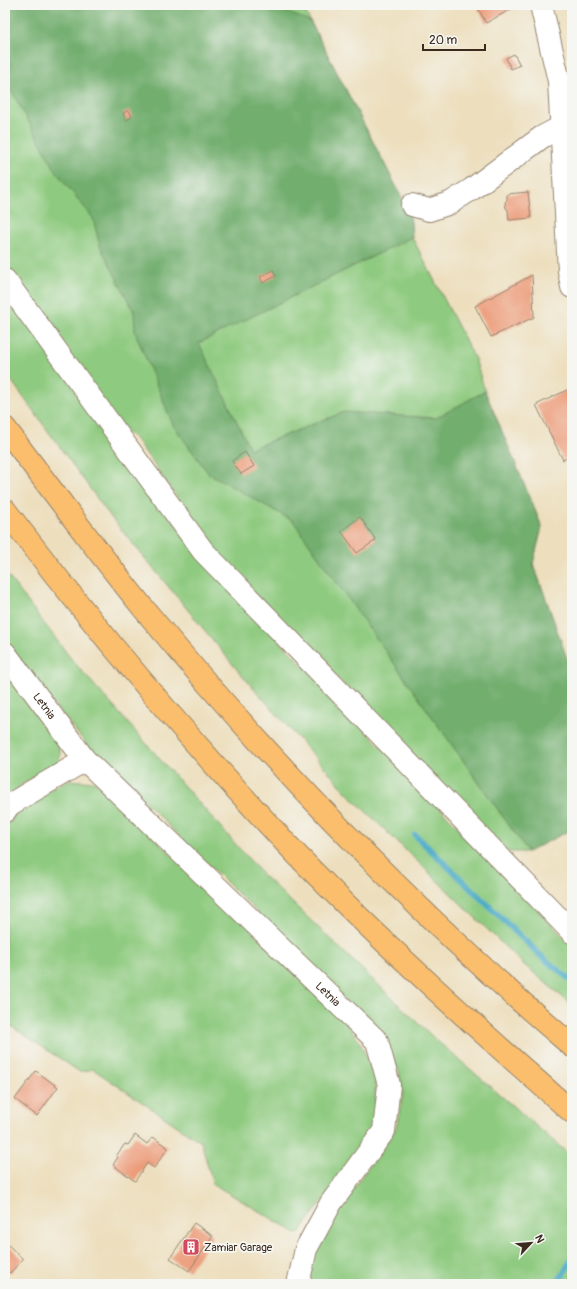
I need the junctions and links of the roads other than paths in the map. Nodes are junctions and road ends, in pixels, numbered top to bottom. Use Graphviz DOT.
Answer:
graph roads {
  1 [pos="541,5"];
  2 [pos="561,127"];
  3 [pos="412,205"];
  4 [pos="5,280"];
  5 [pos="572,287"];
  6 [pos="5,428"];
  7 [pos="5,510"];
  8 [pos="5,653"];
  9 [pos="85,760"];
  10 [pos="5,811"];
  11 [pos="572,932"];
  12 [pos="572,1046"];
  13 [pos="572,1112"];
  14 [pos="298,1284"];
  1 -- 2 [label="street"];
  2 -- 3 [label="street"];
  2 -- 5 [label="street"];
  4 -- 11 [label="street"];
  6 -- 12 [label="highway"];
  7 -- 13 [label="highway"];
  8 -- 9 [label="street, Letnia"];
  9 -- 10 [label="street"];
  9 -- 14 [label="street, Letnia"];
}
